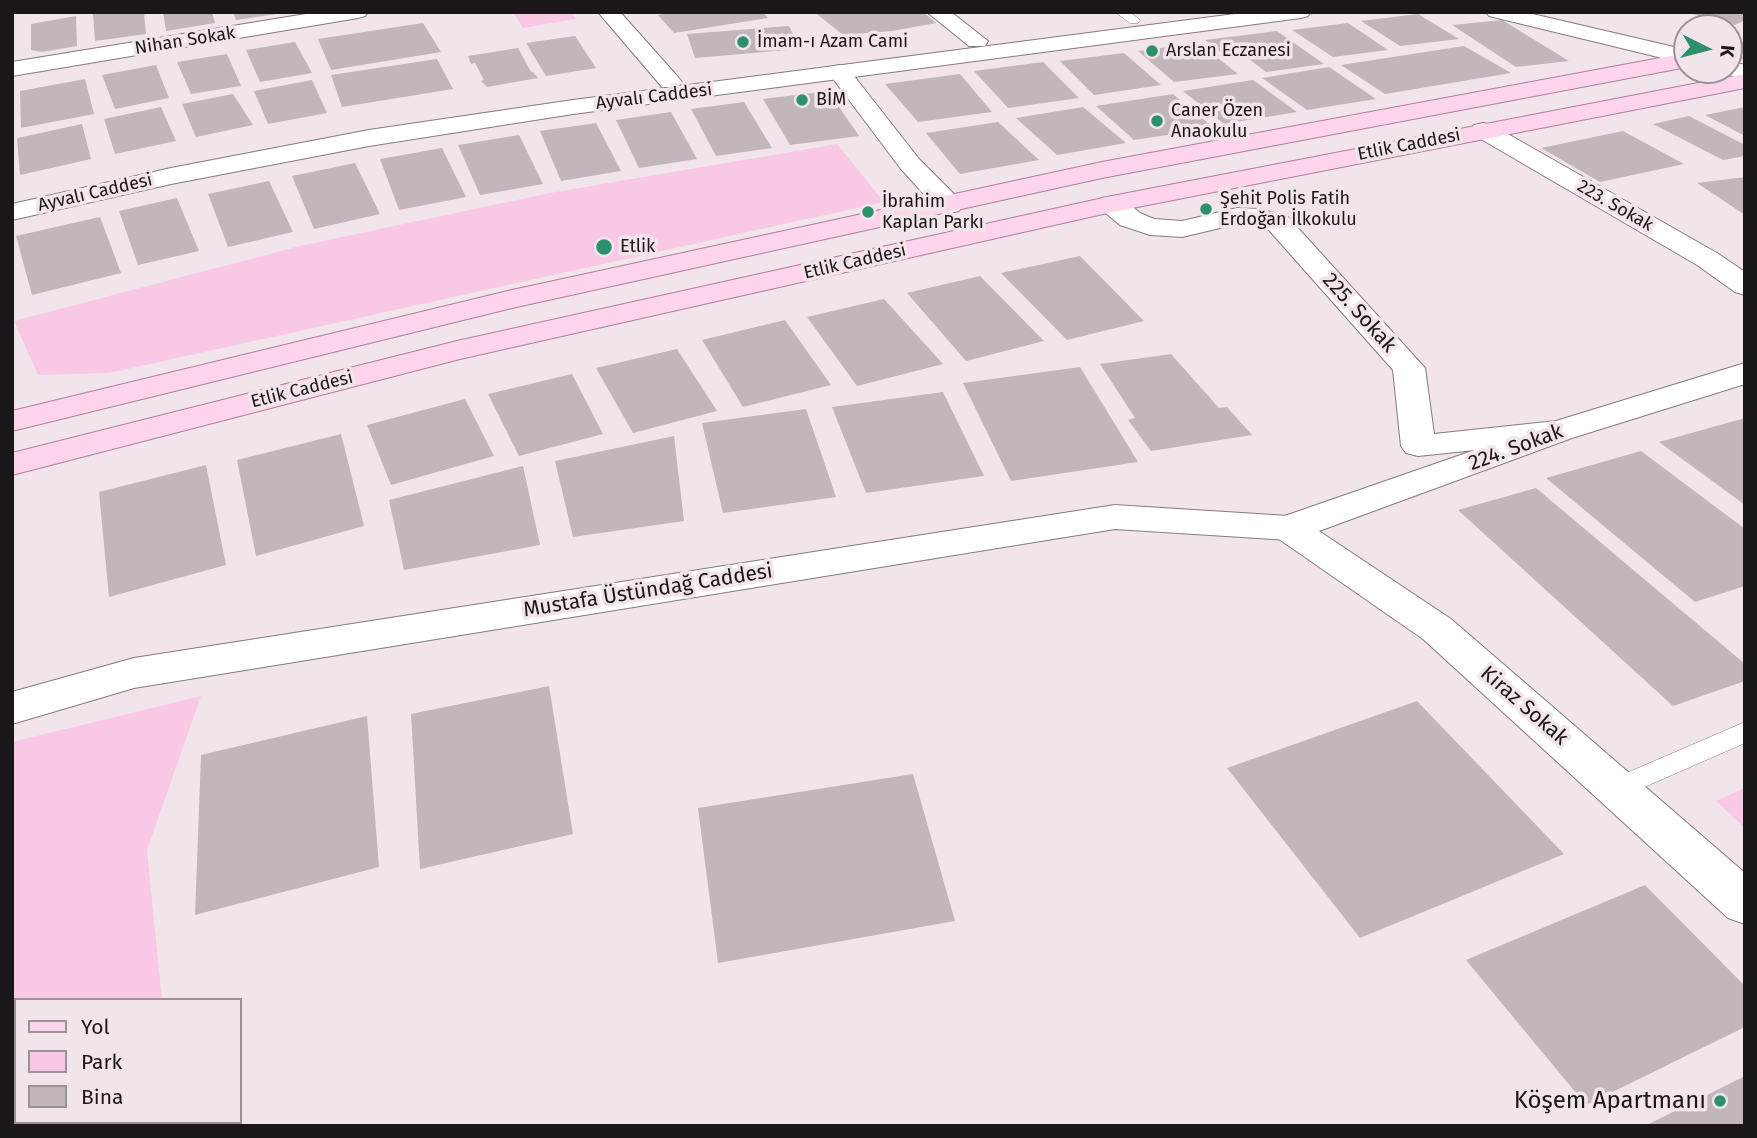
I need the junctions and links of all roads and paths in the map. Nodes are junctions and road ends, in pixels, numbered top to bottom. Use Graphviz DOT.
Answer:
graph roads {
  1 [pos="358,12"];
  2 [pos="608,12"];
  3 [pos="937,12"];
  4 [pos="1194,12"];
  5 [pos="1301,12"];
  6 [pos="1496,12"];
  7 [pos="1570,12"];
  8 [pos="1128,16"];
  9 [pos="1546,25"];
  10 [pos="1673,37"];
  11 [pos="977,41"];
  12 [pos="1673,56"];
  13 [pos="1673,62"];
  14 [pos="12,69"];
  15 [pos="839,72"];
  16 [pos="1604,76"];
  17 [pos="1745,81"];
  18 [pos="670,82"];
  19 [pos="1483,130"];
  20 [pos="12,192"];
  21 [pos="1112,204"];
  22 [pos="950,205"];
  23 [pos="12,212"];
  24 [pos="1745,253"];
  25 [pos="1707,259"];
  26 [pos="1745,286"];
  27 [pos="1745,373"];
  28 [pos="12,421"];
  29 [pos="1560,431"];
  30 [pos="12,464"];
  31 [pos="1289,528"];
  32 [pos="12,708"];
  33 [pos="1745,732"];
  34 [pos="1616,788"];
  35 [pos="1745,903"];
  1 -- 14 [label="street, Nihan Sokak"];
  2 -- 18 [label="street"];
  3 -- 11 [label="street"];
  4 -- 8 [label="street, Ayvalı Caddesi"];
  5 -- 15 [label="street, Ayvalı Caddesi"];
  6 -- 9 [label="street"];
  7 -- 10 [label="street"];
  8 -- 11 [label="street, Ayvalı Caddesi"];
  9 -- 12 [label="street"];
  9 -- 16 [label="street"];
  11 -- 18 [label="street, Ayvalı Caddesi"];
  13 -- 16 [label="main road, Etlik Caddesi"];
  15 -- 22 [label="street"];
  15 -- 23 [label="street, Ayvalı Caddesi"];
  16 -- 22 [label="main road, Etlik Caddesi"];
  17 -- 19 [label="main road, Etlik Caddesi"];
  18 -- 20 [label="street, Ayvalı Caddesi"];
  19 -- 21 [label="main road, Etlik Caddesi"];
  19 -- 25 [label="street, 223. Sokak"];
  21 -- 29 [label="street, 225. Sokak"];
  21 -- 30 [label="main road, Etlik Caddesi"];
  22 -- 28 [label="main road, Etlik Caddesi"];
  24 -- 25 [label="street"];
  25 -- 26 [label="street, 223. Sokak"];
  27 -- 29 [label="street, 224. Sokak"];
  29 -- 31 [label="street, 224. Sokak"];
  31 -- 32 [label="street, Mustafa Üstündağ Caddesi"];
  31 -- 34 [label="street, Kiraz Sokak"];
  33 -- 34 [label="lane"];
  34 -- 35 [label="street, Kiraz Sokak"];
}
